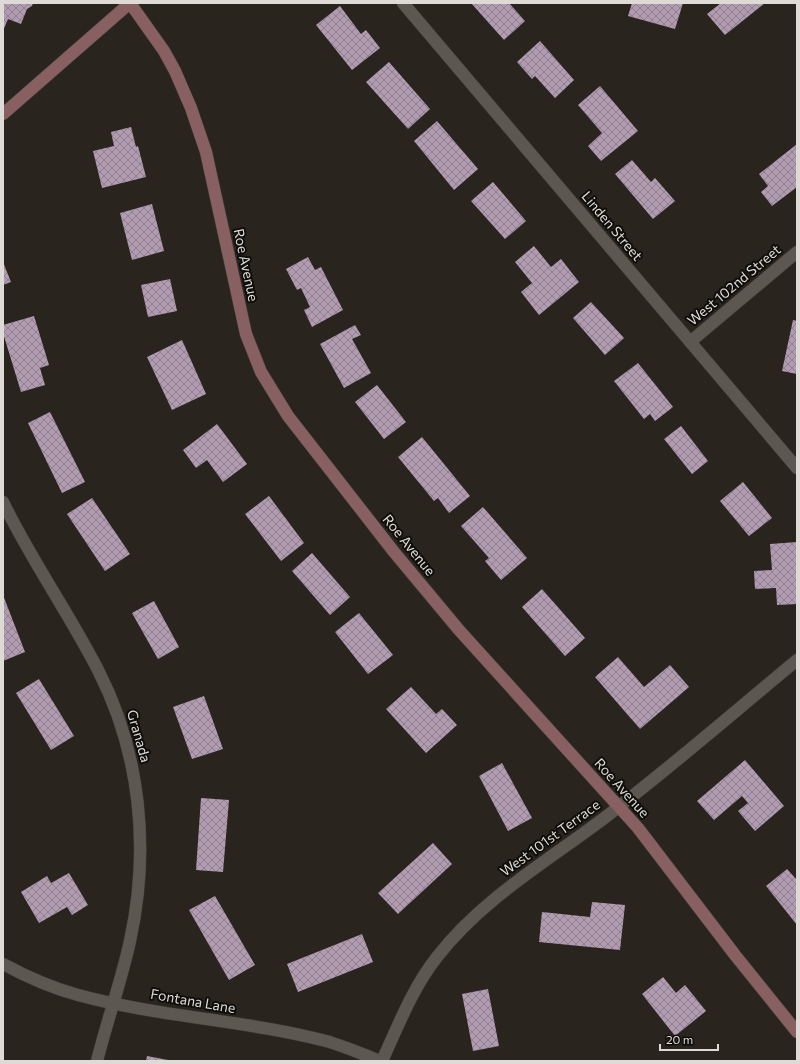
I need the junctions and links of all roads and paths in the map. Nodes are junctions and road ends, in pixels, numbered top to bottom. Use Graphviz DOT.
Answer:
graph roads {
  1 [pos="130,3"];
  2 [pos="403,3"];
  3 [pos="3,114"];
  4 [pos="797,252"];
  5 [pos="690,342"];
  6 [pos="797,468"];
  7 [pos="3,502"];
  8 [pos="797,660"];
  9 [pos="619,807"];
  10 [pos="3,964"];
  11 [pos="113,1003"];
  12 [pos="797,1032"];
  13 [pos="97,1061"];
  14 [pos="381,1061"];
  1 -- 3 [label="main road"];
  1 -- 9 [label="main road, Roe Avenue"];
  2 -- 5 [label="street, Linden Street"];
  4 -- 5 [label="street, West 102nd Street"];
  5 -- 6 [label="street, Linden Street"];
  7 -- 11 [label="street, Granada"];
  8 -- 9 [label="street, West 101st Terrace"];
  9 -- 12 [label="main road, Roe Avenue"];
  9 -- 14 [label="street, West 101st Terrace"];
  10 -- 11 [label="street, Fontana Lane"];
  11 -- 13 [label="street, Granada"];
  11 -- 14 [label="street, Fontana Lane"];
}
